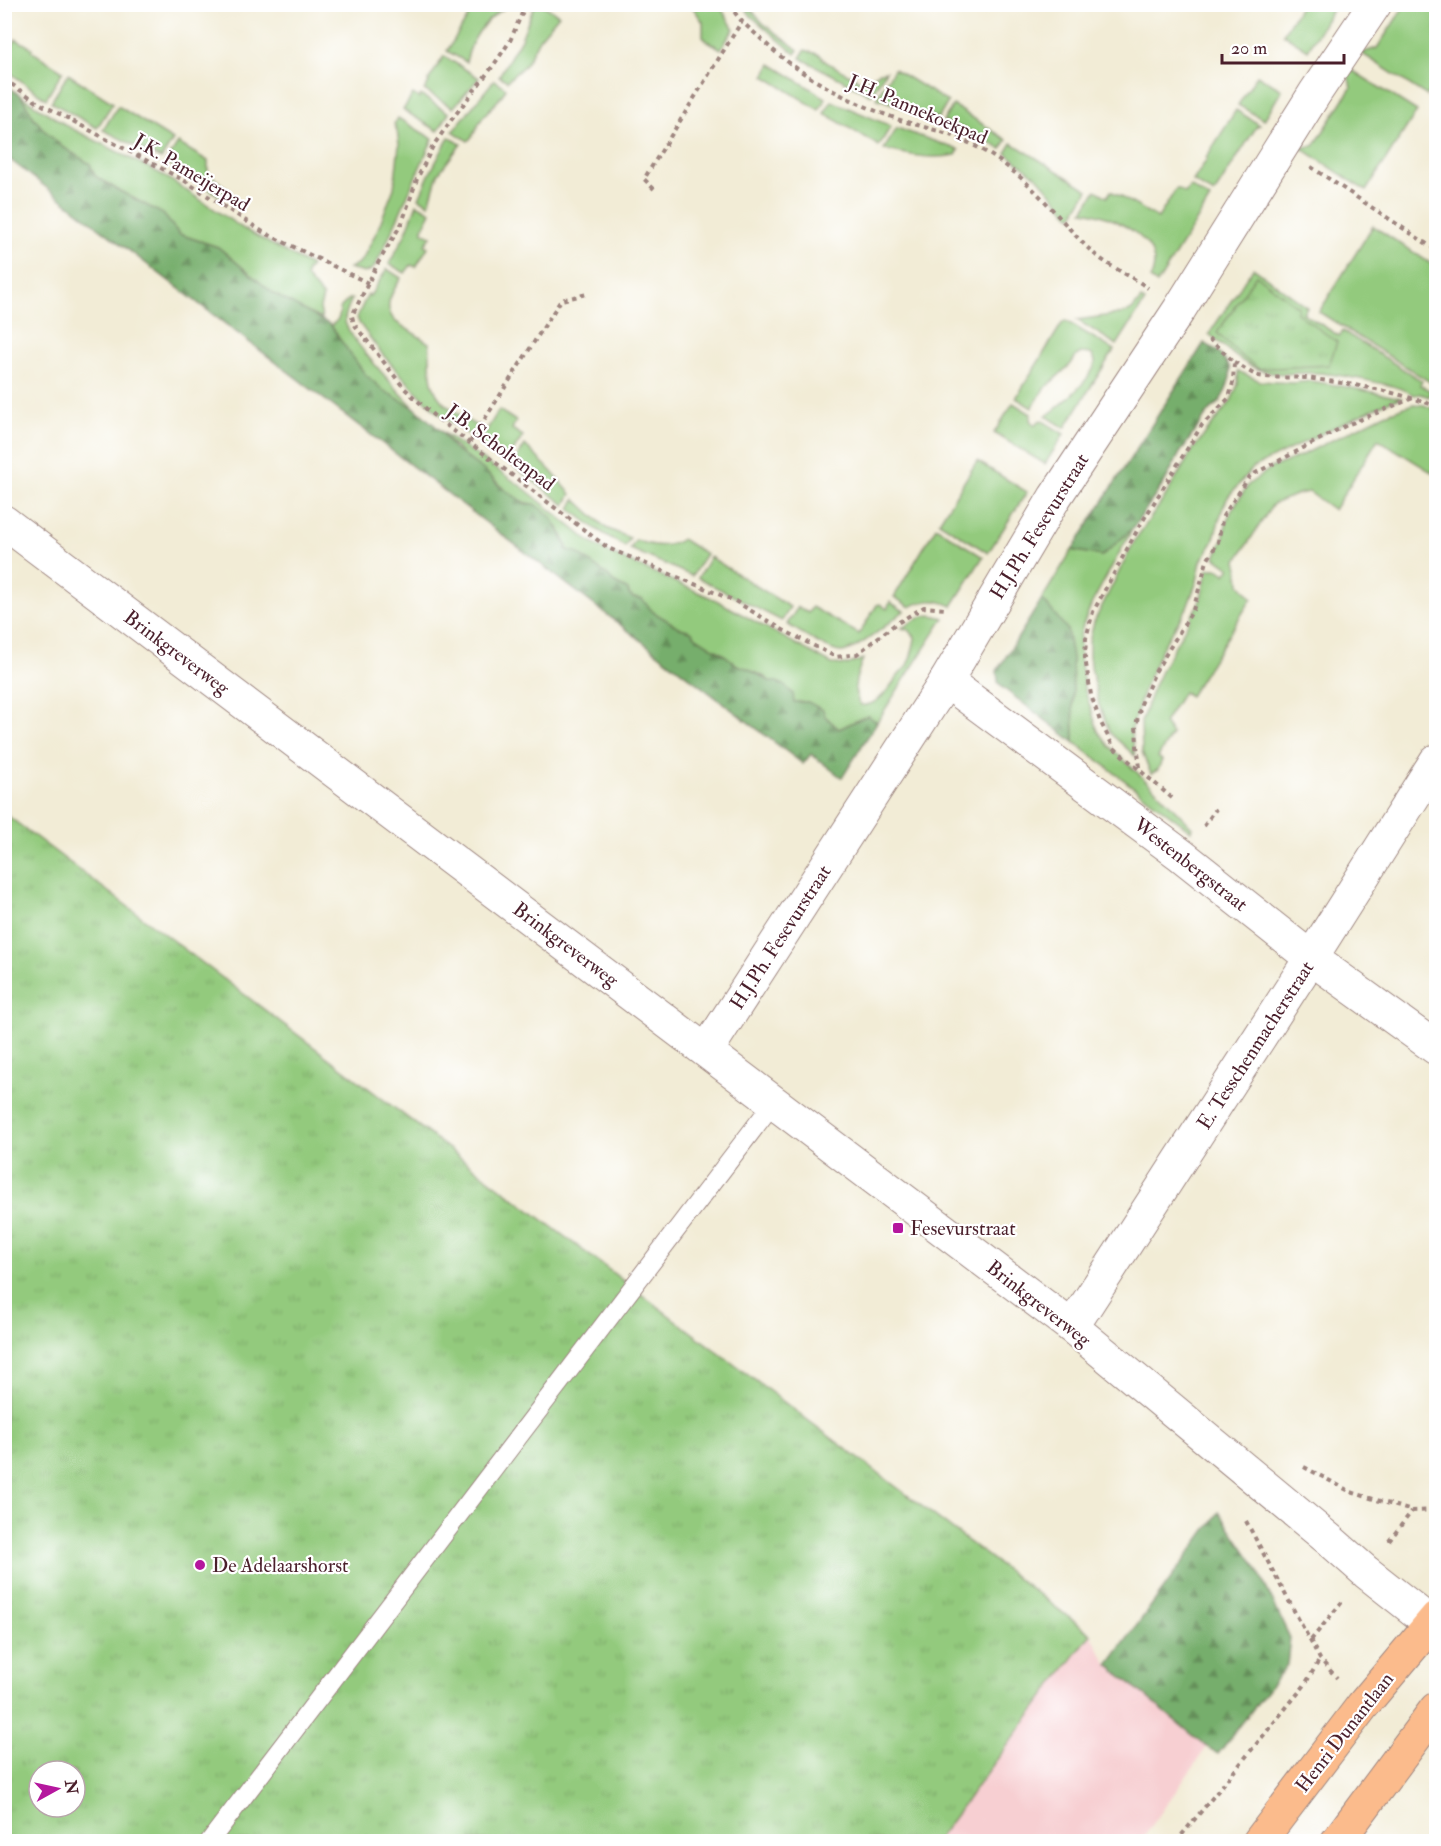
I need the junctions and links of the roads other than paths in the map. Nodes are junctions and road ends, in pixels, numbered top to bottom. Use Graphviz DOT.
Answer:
graph roads {
  1 [pos="1375,4"];
  2 [pos="4,522"];
  3 [pos="946,681"];
  4 [pos="1437,761"];
  5 [pos="1311,958"];
  6 [pos="1437,1048"];
  7 [pos="707,1050"];
  8 [pos="774,1102"];
  9 [pos="1072,1327"];
  10 [pos="1434,1621"];
  11 [pos="1437,1709"];
  12 [pos="210,1842"];
  13 [pos="1259,1842"];
  14 [pos="1337,1842"];
  1 -- 3 [label="street, H.J.Ph. Fesevurstraat"];
  2 -- 7 [label="street, Brinkgreverweg"];
  3 -- 5 [label="street, Westenbergstraat"];
  3 -- 7 [label="street, H.J.Ph. Fesevurstraat"];
  4 -- 5 [label="street, E. Tesschenmacherstraat"];
  5 -- 6 [label="street, Westenbergstraat"];
  5 -- 9 [label="street, E. Tesschenmacherstraat"];
  7 -- 8 [label="street, Brinkgreverweg"];
  8 -- 9 [label="street, Brinkgreverweg"];
  8 -- 12 [label="lane"];
  9 -- 10 [label="street, Brinkgreverweg"];
  10 -- 13 [label="main road, Henri Dunantlaan"];
  11 -- 14 [label="main road"];
}
